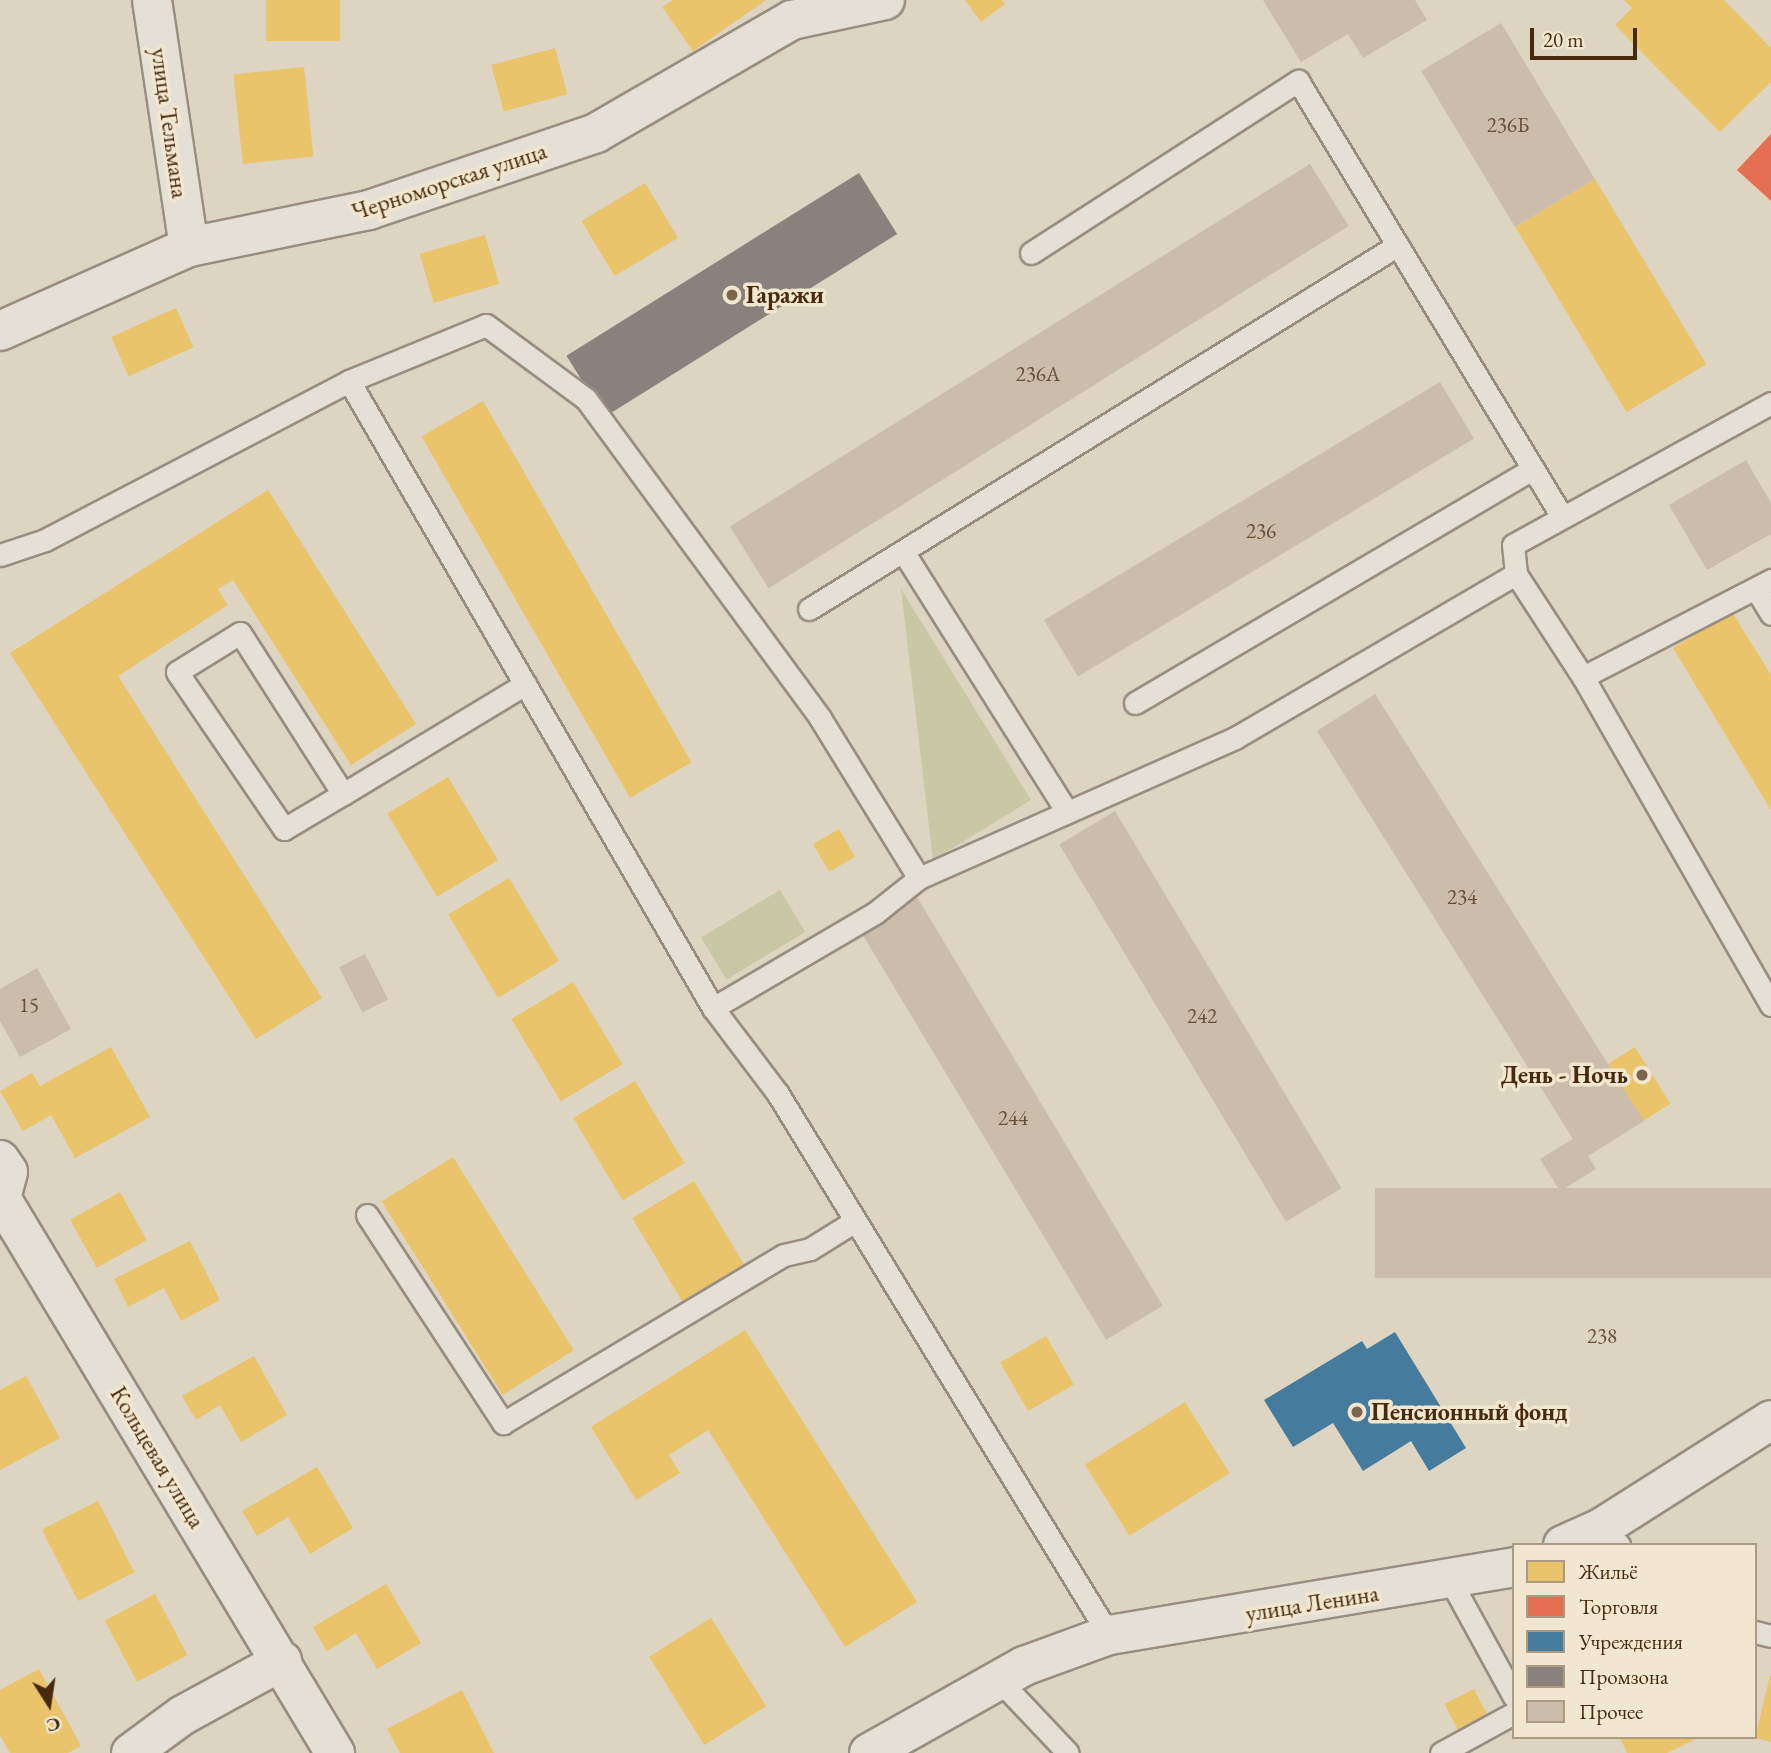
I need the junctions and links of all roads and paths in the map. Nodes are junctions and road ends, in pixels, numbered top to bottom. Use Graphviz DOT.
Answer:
graph roads {
  1 [pos="152,0"];
  2 [pos="885,0"];
  3 [pos="1398,245"];
  4 [pos="189,247"];
  5 [pos="1031,253"];
  6 [pos="0,331"];
  7 [pos="349,380"];
  8 [pos="1771,404"];
  9 [pos="1533,469"];
  10 [pos="1561,515"];
  11 [pos="904,553"];
  12 [pos="0,555"];
  13 [pos="1516,574"];
  14 [pos="1763,585"];
  15 [pos="809,609"];
  16 [pos="1771,614"];
  17 [pos="1583,677"];
  18 [pos="524,684"];
  19 [pos="1135,703"];
  20 [pos="343,794"];
  21 [pos="1067,812"];
  22 [pos="919,878"];
  23 [pos="1771,1005"];
  24 [pos="713,1007"];
  25 [pos="0,1160"];
  26 [pos="367,1215"];
  27 [pos="855,1221"];
  28 [pos="1771,1419"];
  29 [pos="1610,1536"];
  30 [pos="1573,1543"];
  31 [pos="1512,1567"];
  32 [pos="1450,1580"];
  33 [pos="1109,1635"];
  34 [pos="282,1661"];
  35 [pos="999,1681"];
  36 [pos="1512,1693"];
  37 [pos="1512,1714"];
  38 [pos="131,1753"];
  39 [pos="335,1753"];
  40 [pos="869,1753"];
  41 [pos="1068,1753"];
  42 [pos="1441,1753"];
  1 -- 4 [label="street, улица Тельмана"];
  2 -- 4 [label="street, Черноморская улица"];
  3 -- 5 [label="lane"];
  3 -- 9 [label="lane"];
  3 -- 11 [label="lane"];
  4 -- 6 [label="street, Черноморская улица"];
  7 -- 12 [label="lane"];
  7 -- 18 [label="lane"];
  7 -- 22 [label="lane"];
  8 -- 10 [label="lane"];
  9 -- 10 [label="lane"];
  9 -- 19 [label="lane"];
  10 -- 13 [label="lane"];
  11 -- 15 [label="lane"];
  11 -- 21 [label="lane"];
  13 -- 17 [label="lane"];
  13 -- 21 [label="lane"];
  14 -- 16 [label="lane"];
  14 -- 17 [label="lane"];
  17 -- 23 [label="lane"];
  18 -- 20 [label="lane"];
  18 -- 24 [label="lane"];
  20 -- 20 [label="lane"];
  21 -- 22 [label="lane"];
  22 -- 24 [label="lane"];
  24 -- 27 [label="lane"];
  25 -- 34 [label="street, Кольцевая улица"];
  26 -- 27 [label="lane"];
  27 -- 33 [label="lane"];
  28 -- 29 [label="street"];
  29 -- 30 [label="street"];
  31 -- 32 [label="street, улица Ленина"];
  32 -- 33 [label="street, улица Ленина"];
  32 -- 36 [label="lane"];
  33 -- 35 [label="street, улица Ленина"];
  34 -- 38 [label="street"];
  34 -- 39 [label="street, Кольцевая улица"];
  35 -- 40 [label="street, улица Ленина"];
  35 -- 41 [label="lane"];
  37 -- 42 [label="lane"];
}
